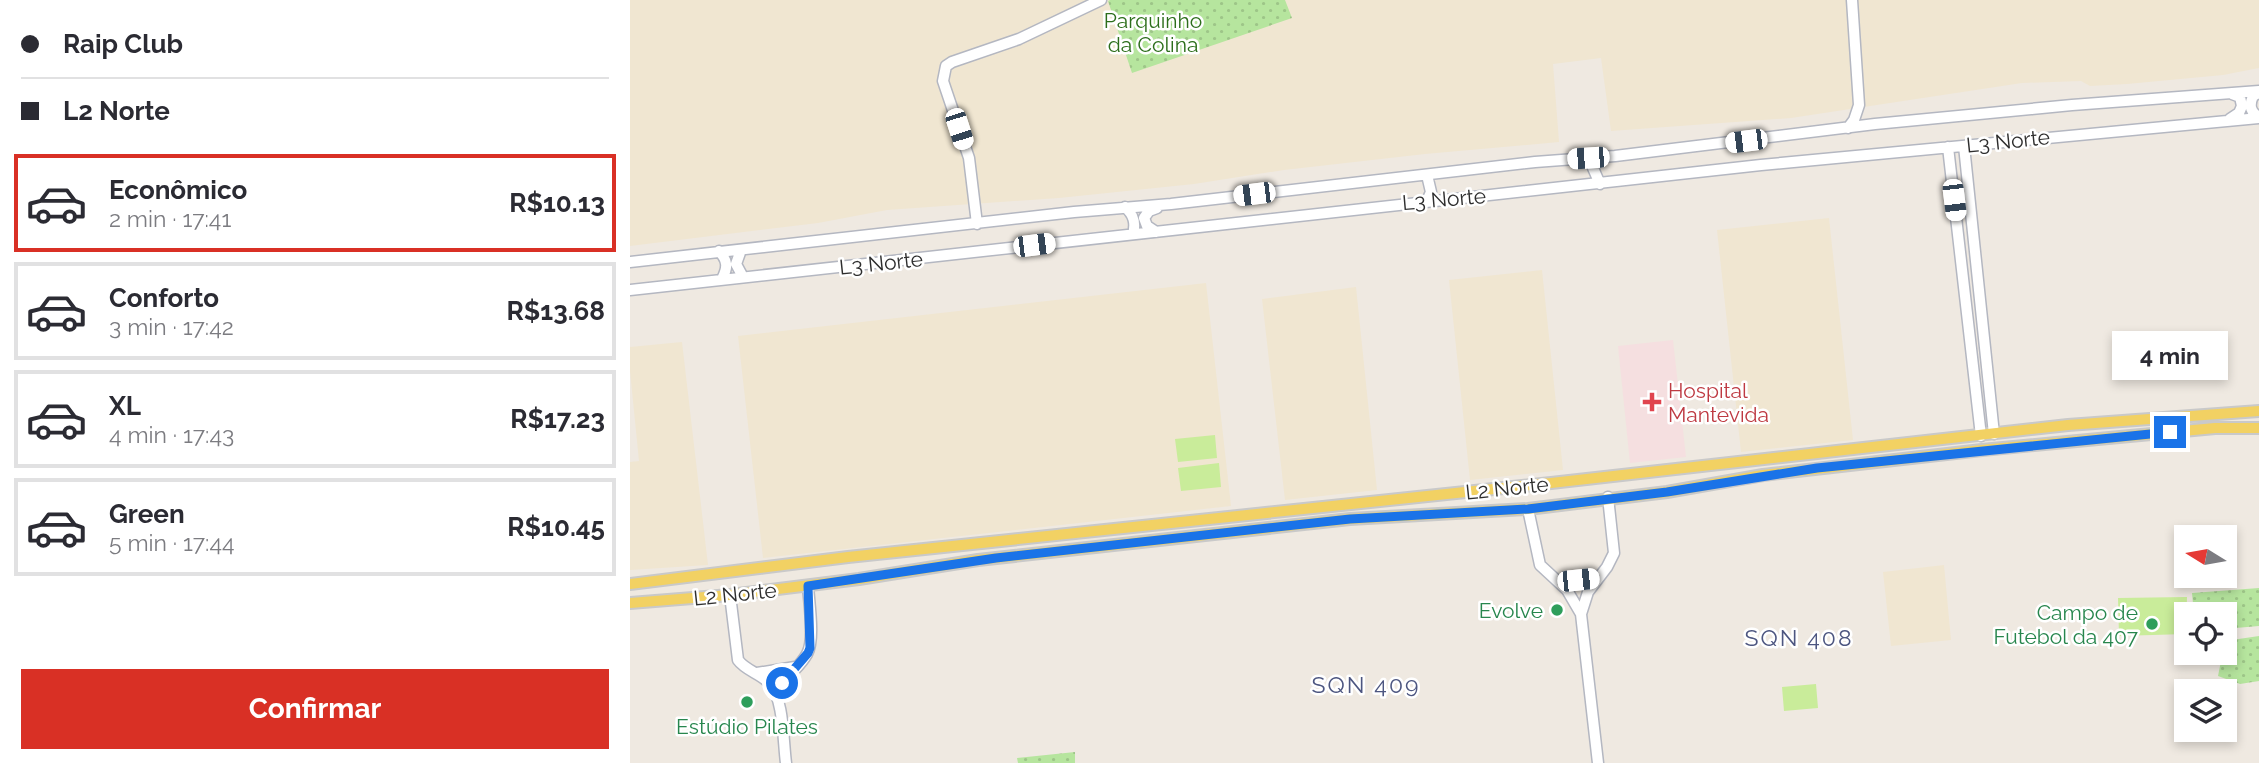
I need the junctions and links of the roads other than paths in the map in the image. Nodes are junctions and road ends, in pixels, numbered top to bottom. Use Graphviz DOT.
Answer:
graph roads {
  1 [pos="1101,0"];
  2 [pos="1852,0"];
  3 [pos="2228,92"];
  4 [pos="2259,92"];
  5 [pos="1859,105"];
  6 [pos="2259,117"];
  7 [pos="2229,119"];
  8 [pos="1875,124"];
  9 [pos="1848,128"];
  10 [pos="1964,146"];
  11 [pos="1948,147"];
  12 [pos="1615,156"];
  13 [pos="1427,175"];
  14 [pos="1600,184"];
  15 [pos="1427,201"];
  16 [pos="1171,204"];
  17 [pos="1125,207"];
  18 [pos="976,224"];
  19 [pos="1156,232"];
  20 [pos="1133,234"];
  21 [pos="741,250"];
  22 [pos="719,251"];
  23 [pos="630,262"];
  24 [pos="743,277"];
  25 [pos="722,279"];
  26 [pos="630,290"];
  27 [pos="2259,411"];
  28 [pos="2259,428"];
  29 [pos="1994,434"];
  30 [pos="1981,436"];
  31 [pos="1665,469"];
  32 [pos="1478,491"];
  33 [pos="1667,492"];
  34 [pos="1608,497"];
  35 [pos="1528,509"];
  36 [pos="1482,512"];
  37 [pos="857,556"];
  38 [pos="678,579"];
  39 [pos="859,579"];
  40 [pos="1597,579"];
  41 [pos="1560,582"];
  42 [pos="630,584"];
  43 [pos="808,586"];
  44 [pos="730,595"];
  45 [pos="677,600"];
  46 [pos="630,603"];
  47 [pos="1581,614"];
  48 [pos="795,667"];
  49 [pos="757,673"];
  50 [pos="778,695"];
  51 [pos="786,763"];
  52 [pos="1598,763"];
  1 -- 18 [label="main road"];
  2 -- 5 [label="main road"];
  3 -- 4 [label="main road, L3 Norte"];
  3 -- 7 [label="main road"];
  3 -- 8 [label="main road, L3 Norte"];
  4 -- 6 [label="main road"];
  5 -- 8 [label="main road"];
  5 -- 9 [label="main road"];
  6 -- 7 [label="main road, L3 Norte"];
  7 -- 10 [label="main road, L3 Norte"];
  8 -- 9 [label="main road, L3 Norte"];
  9 -- 12 [label="main road, L3 Norte"];
  10 -- 11 [label="main road, L3 Norte"];
  10 -- 29 [label="main road"];
  11 -- 14 [label="main road, L3 Norte"];
  11 -- 30 [label="main road"];
  12 -- 13 [label="main road, L3 Norte"];
  12 -- 14 [label="main road"];
  13 -- 15 [label="main road"];
  13 -- 16 [label="main road, L3 Norte"];
  14 -- 15 [label="main road, L3 Norte"];
  15 -- 19 [label="main road, L3 Norte"];
  16 -- 17 [label="main road, L3 Norte"];
  16 -- 19 [label="main road"];
  17 -- 18 [label="main road, L3 Norte"];
  17 -- 20 [label="main road"];
  18 -- 21 [label="main road, L3 Norte"];
  19 -- 20 [label="main road, L3 Norte"];
  20 -- 24 [label="main road, L3 Norte"];
  21 -- 22 [label="main road, L3 Norte"];
  21 -- 24 [label="main road"];
  22 -- 23 [label="main road, L3 Norte"];
  22 -- 25 [label="main road"];
  24 -- 25 [label="main road, L3 Norte"];
  25 -- 26 [label="main road, L3 Norte"];
  27 -- 29 [label="main road, L2 Norte"];
  28 -- 33 [label="main road, L2 Norte"];
  29 -- 30 [label="main road, L2 Norte"];
  30 -- 31 [label="main road, L2 Norte"];
  31 -- 32 [label="main road, L2 Norte"];
  31 -- 33 [label="main road"];
  32 -- 36 [label="main road"];
  32 -- 37 [label="main road, L2 Norte"];
  33 -- 34 [label="main road, L2 Norte"];
  34 -- 35 [label="main road, L2 Norte"];
  34 -- 40 [label="main road"];
  35 -- 36 [label="main road, L2 Norte"];
  35 -- 41 [label="main road"];
  36 -- 39 [label="main road, L2 Norte"];
  37 -- 38 [label="main road, L2 Norte"];
  37 -- 39 [label="main road"];
  38 -- 42 [label="main road, L2 Norte"];
  38 -- 45 [label="main road"];
  39 -- 43 [label="main road, L2 Norte"];
  40 -- 41 [label="main road"];
  40 -- 47 [label="main road"];
  41 -- 47 [label="main road"];
  43 -- 44 [label="main road, L2 Norte"];
  43 -- 48 [label="main road"];
  44 -- 45 [label="main road, L2 Norte"];
  44 -- 49 [label="main road"];
  45 -- 46 [label="main road, L2 Norte"];
  47 -- 52 [label="main road"];
  48 -- 49 [label="main road"];
  48 -- 50 [label="main road"];
  49 -- 50 [label="main road"];
  50 -- 51 [label="main road"];
}
